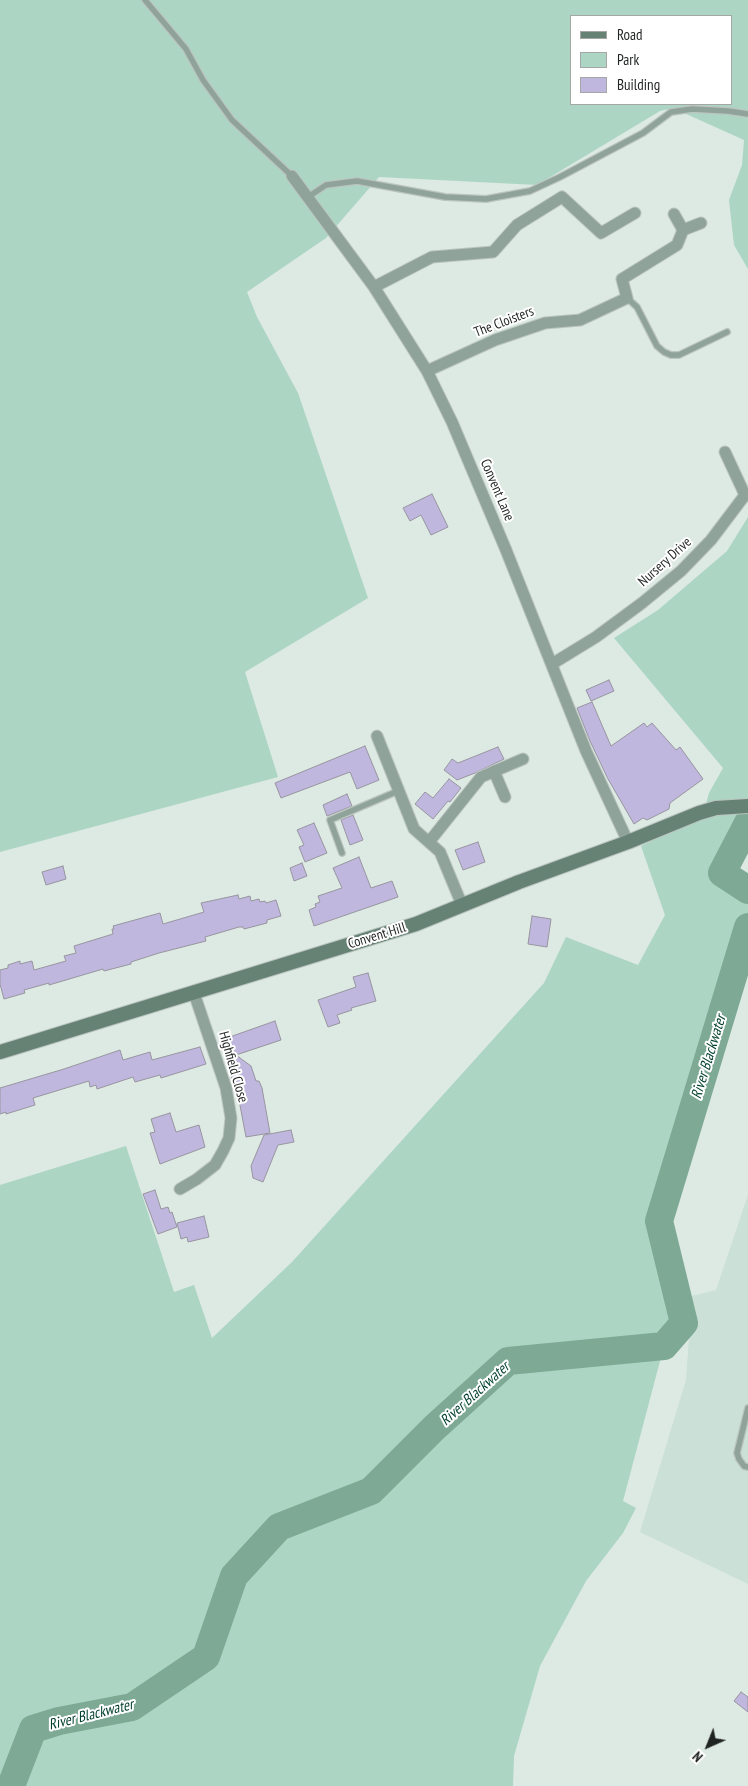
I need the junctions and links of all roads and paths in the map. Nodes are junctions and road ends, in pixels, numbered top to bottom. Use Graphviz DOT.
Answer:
graph roads {
  1 [pos="145,0"];
  2 [pos="748,114"];
  3 [pos="292,176"];
  4 [pos="308,196"];
  5 [pos="635,213"];
  6 [pos="674,214"];
  7 [pos="701,223"];
  8 [pos="683,230"];
  9 [pos="374,287"];
  10 [pos="627,298"];
  11 [pos="727,332"];
  12 [pos="427,371"];
  13 [pos="725,452"];
  14 [pos="552,664"];
  15 [pos="377,736"];
  16 [pos="523,759"];
  17 [pos="494,772"];
  18 [pos="398,791"];
  19 [pos="505,797"];
  20 [pos="748,806"];
  21 [pos="429,842"];
  22 [pos="628,842"];
  23 [pos="342,853"];
  24 [pos="462,905"];
  25 [pos="194,992"];
  26 [pos="0,1052"];
  27 [pos="180,1189"];
  28 [pos="748,1408"];
  29 [pos="748,1467"];
  1 -- 3 [label="lane"];
  2 -- 4 [label="lane"];
  3 -- 4 [label="street, Convent Lane"];
  4 -- 9 [label="street, Convent Lane"];
  5 -- 9 [label="street"];
  6 -- 8 [label="street"];
  7 -- 8 [label="street"];
  8 -- 10 [label="street"];
  9 -- 12 [label="street, Convent Lane"];
  10 -- 11 [label="lane"];
  10 -- 12 [label="street, The Cloisters"];
  12 -- 14 [label="street, Convent Lane"];
  13 -- 14 [label="street, Nursery Drive"];
  14 -- 22 [label="street, Convent Lane"];
  15 -- 18 [label="street"];
  16 -- 17 [label="street"];
  17 -- 19 [label="street"];
  17 -- 21 [label="street"];
  18 -- 21 [label="street"];
  18 -- 23 [label="lane"];
  20 -- 22 [label="main road, Convent Hill"];
  21 -- 24 [label="street"];
  22 -- 24 [label="main road, Convent Hill"];
  24 -- 25 [label="main road, Convent Hill"];
  25 -- 26 [label="main road, Convent Hill"];
  25 -- 27 [label="street, Highfield Close"];
  28 -- 29 [label="lane"];
}
